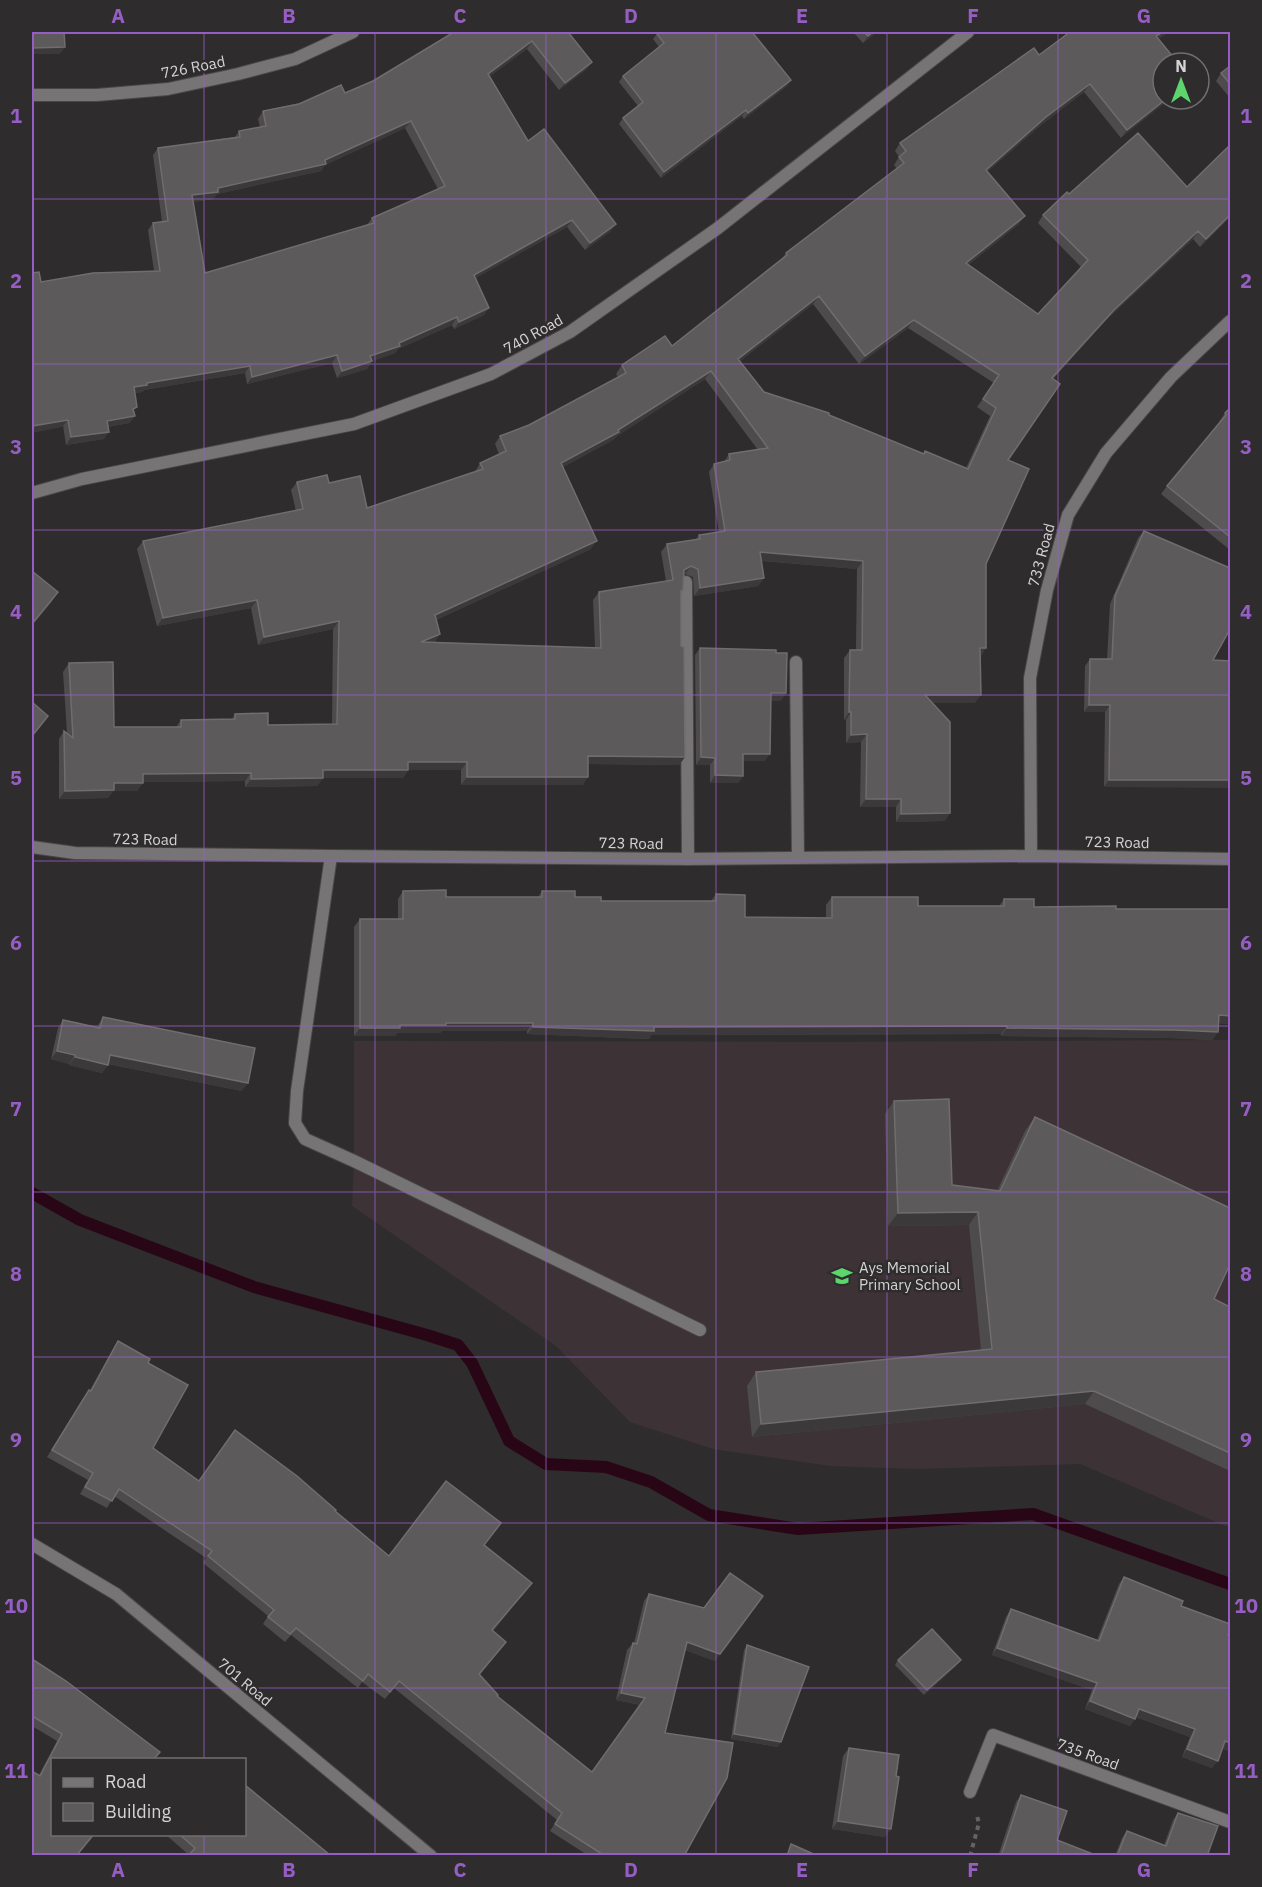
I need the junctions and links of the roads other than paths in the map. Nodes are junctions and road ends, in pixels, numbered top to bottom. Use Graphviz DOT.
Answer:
graph roads {
  1 [pos="353,32"];
  2 [pos="968,32"];
  3 [pos="32,95"];
  4 [pos="1230,321"];
  5 [pos="32,493"];
  6 [pos="686,582"];
  7 [pos="796,662"];
  8 [pos="32,847"];
  9 [pos="331,856"];
  10 [pos="1031,856"];
  11 [pos="798,858"];
  12 [pos="688,859"];
  13 [pos="1230,859"];
  14 [pos="700,1330"];
  15 [pos="32,1544"];
  16 [pos="970,1792"];
  17 [pos="1230,1822"];
  18 [pos="431,1856"];
  1 -- 3 [label="street, 726 Road"];
  2 -- 5 [label="street, 740 Road"];
  4 -- 10 [label="street, 733 Road"];
  6 -- 12 [label="street"];
  7 -- 11 [label="street"];
  8 -- 9 [label="street, 723 Road"];
  9 -- 12 [label="street, 723 Road"];
  9 -- 14 [label="street"];
  10 -- 11 [label="street, 723 Road"];
  10 -- 13 [label="street, 723 Road"];
  11 -- 12 [label="street, 723 Road"];
  15 -- 18 [label="street, 701 Road"];
  16 -- 17 [label="street, 735 Road"];
}
